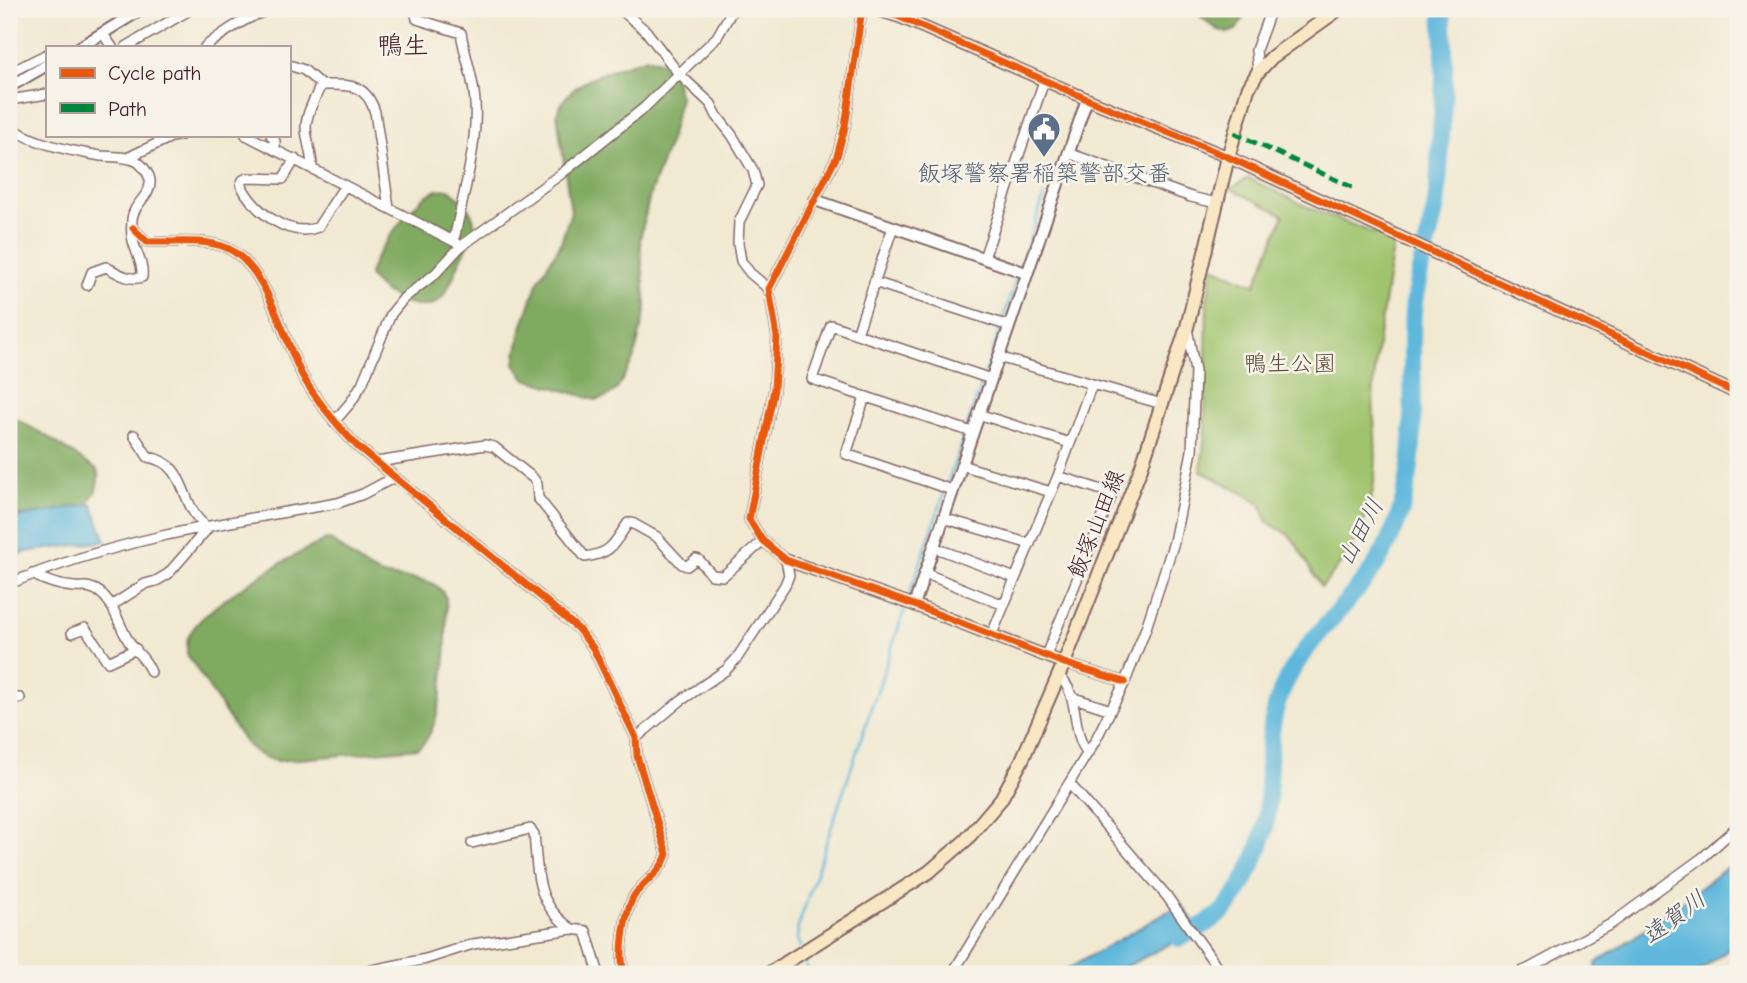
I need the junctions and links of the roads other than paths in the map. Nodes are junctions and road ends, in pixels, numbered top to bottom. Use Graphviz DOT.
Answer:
graph roads {
  1 [pos="142,9"];
  2 [pos="191,9"];
  3 [pos="274,9"];
  4 [pos="415,9"];
  5 [pos="620,9"];
  6 [pos="733,9"];
  7 [pos="862,9"];
  8 [pos="874,9"];
  9 [pos="1271,9"];
  10 [pos="1339,9"];
  11 [pos="902,13"];
  12 [pos="103,34"];
  13 [pos="82,46"];
  14 [pos="111,46"];
  15 [pos="128,46"];
  16 [pos="207,46"];
  17 [pos="46,54"];
  18 [pos="290,65"];
  19 [pos="46,66"];
  20 [pos="1258,72"];
  21 [pos="9,73"];
  22 [pos="679,74"];
  23 [pos="1044,81"];
  24 [pos="321,85"];
  25 [pos="9,87"];
  26 [pos="46,94"];
  27 [pos="1087,99"];
  28 [pos="9,100"];
  29 [pos="9,125"];
  30 [pos="176,136"];
  31 [pos="248,136"];
  32 [pos="272,136"];
  33 [pos="275,149"];
  34 [pos="1068,153"];
  35 [pos="1228,157"];
  36 [pos="127,158"];
  37 [pos="295,159"];
  38 [pos="312,167"];
  39 [pos="344,187"];
  40 [pos="816,200"];
  41 [pos="1216,203"];
  42 [pos="389,208"];
  43 [pos="893,227"];
  44 [pos="133,228"];
  45 [pos="457,244"];
  46 [pos="984,258"];
  47 [pos="1027,273"];
  48 [pos="874,282"];
  49 [pos="87,285"];
  50 [pos="769,289"];
  51 [pos="1009,327"];
  52 [pos="1187,327"];
  53 [pos="857,334"];
  54 [pos="998,357"];
  55 [pos="991,379"];
  56 [pos="1092,384"];
  57 [pos="1738,394"];
  58 [pos="865,397"];
  59 [pos="1163,404"];
  60 [pos="978,414"];
  61 [pos="334,422"];
  62 [pos="972,432"];
  63 [pos="134,435"];
  64 [pos="1070,443"];
  65 [pos="377,462"];
  66 [pos="961,465"];
  67 [pos="1058,476"];
  68 [pos="395,477"];
  69 [pos="952,490"];
  70 [pos="1051,492"];
  71 [pos="943,518"];
  72 [pos="208,528"];
  73 [pos="763,541"];
  74 [pos="1030,544"];
  75 [pos="933,547"];
  76 [pos="786,560"];
  77 [pos="924,573"];
  78 [pos="32,575"];
  79 [pos="1015,578"];
  80 [pos="9,584"];
  81 [pos="914,605"];
  82 [pos="1004,605"];
  83 [pos="111,606"];
  84 [pos="72,633"];
  85 [pos="992,634"];
  86 [pos="136,649"];
  87 [pos="1046,655"];
  88 [pos="1064,663"];
  89 [pos="151,672"];
  90 [pos="1058,676"];
  91 [pos="1125,682"];
  92 [pos="1070,697"];
  93 [pos="20,698"];
  94 [pos="9,700"];
  95 [pos="1111,710"];
  96 [pos="636,738"];
  97 [pos="1088,753"];
  98 [pos="1069,783"];
  99 [pos="1738,826"];
  100 [pos="472,843"];
  101 [pos="572,929"];
  102 [pos="353,974"];
  103 [pos="598,974"];
  104 [pos="624,974"];
  105 [pos="768,974"];
  106 [pos="952,974"];
  107 [pos="1225,974"];
  108 [pos="1515,974"];
  1 -- 12 [label="street"];
  2 -- 15 [label="street"];
  3 -- 16 [label="street"];
  4 -- 45 [label="street"];
  5 -- 22 [label="street"];
  6 -- 22 [label="street"];
  7 -- 40 [label="street"];
  8 -- 11 [label="street"];
  9 -- 20 [label="street"];
  10 -- 20 [label="main road, 飯塚山田線"];
  11 -- 23 [label="street"];
  12 -- 13 [label="street"];
  12 -- 14 [label="street"];
  17 -- 21 [label="street"];
  18 -- 24 [label="street"];
  19 -- 25 [label="street"];
  20 -- 35 [label="main road, 飯塚山田線"];
  22 -- 45 [label="street"];
  22 -- 50 [label="street"];
  23 -- 27 [label="street"];
  23 -- 46 [label="street"];
  24 -- 38 [label="street"];
  24 -- 42 [label="street"];
  26 -- 28 [label="street"];
  27 -- 34 [label="street"];
  27 -- 35 [label="street"];
  29 -- 36 [label="street"];
  30 -- 36 [label="street"];
  31 -- 33 [label="street"];
  32 -- 33 [label="street"];
  33 -- 37 [label="street"];
  34 -- 41 [label="street"];
  34 -- 47 [label="street"];
  35 -- 41 [label="main road, 飯塚山田線"];
  35 -- 57 [label="street"];
  36 -- 44 [label="street"];
  37 -- 38 [label="street"];
  37 -- 39 [label="street"];
  38 -- 39 [label="street"];
  39 -- 42 [label="street"];
  40 -- 43 [label="street"];
  40 -- 50 [label="street"];
  41 -- 52 [label="main road, 飯塚山田線"];
  42 -- 45 [label="street"];
  43 -- 46 [label="street"];
  43 -- 48 [label="street"];
  44 -- 49 [label="street"];
  44 -- 61 [label="street"];
  45 -- 61 [label="street"];
  46 -- 47 [label="street"];
  47 -- 51 [label="street"];
  48 -- 51 [label="street"];
  48 -- 53 [label="street"];
  50 -- 73 [label="street"];
  51 -- 54 [label="street"];
  52 -- 59 [label="main road, 飯塚山田線"];
  52 -- 91 [label="street"];
  53 -- 55 [label="street"];
  53 -- 58 [label="street"];
  54 -- 55 [label="street"];
  54 -- 56 [label="street"];
  55 -- 60 [label="street"];
  56 -- 59 [label="street"];
  56 -- 64 [label="street"];
  58 -- 62 [label="street"];
  58 -- 69 [label="street"];
  59 -- 88 [label="main road, 飯塚山田線"];
  60 -- 62 [label="street"];
  60 -- 64 [label="street"];
  61 -- 65 [label="street"];
  62 -- 66 [label="street"];
  63 -- 72 [label="street"];
  64 -- 67 [label="street"];
  65 -- 68 [label="street"];
  65 -- 73 [label="street"];
  66 -- 69 [label="street"];
  66 -- 70 [label="street"];
  67 -- 70 [label="street"];
  67 -- 87 [label="street"];
  68 -- 72 [label="street"];
  68 -- 96 [label="street"];
  69 -- 71 [label="street"];
  70 -- 74 [label="street"];
  71 -- 74 [label="street"];
  71 -- 75 [label="street"];
  72 -- 78 [label="street"];
  72 -- 83 [label="street"];
  73 -- 76 [label="street"];
  74 -- 79 [label="street"];
  75 -- 77 [label="street"];
  75 -- 79 [label="street"];
  76 -- 81 [label="street"];
  76 -- 96 [label="street"];
  77 -- 81 [label="street"];
  77 -- 82 [label="street"];
  78 -- 80 [label="street"];
  78 -- 83 [label="street"];
  79 -- 82 [label="street"];
  81 -- 85 [label="street"];
  82 -- 85 [label="street"];
  83 -- 86 [label="street"];
  84 -- 86 [label="street"];
  85 -- 87 [label="street"];
  86 -- 89 [label="street"];
  87 -- 88 [label="street"];
  88 -- 90 [label="main road, 飯塚山田線"];
  88 -- 91 [label="street"];
  90 -- 92 [label="street"];
  90 -- 105 [label="main road, 飯塚山田線"];
  91 -- 95 [label="street"];
  92 -- 95 [label="street"];
  92 -- 97 [label="street"];
  93 -- 94 [label="street"];
  95 -- 97 [label="street"];
  96 -- 104 [label="street"];
  97 -- 98 [label="street"];
  98 -- 106 [label="street"];
  98 -- 107 [label="street"];
  99 -- 108 [label="street"];
  100 -- 101 [label="street"];
  101 -- 102 [label="street"];
  101 -- 103 [label="street"];
}
